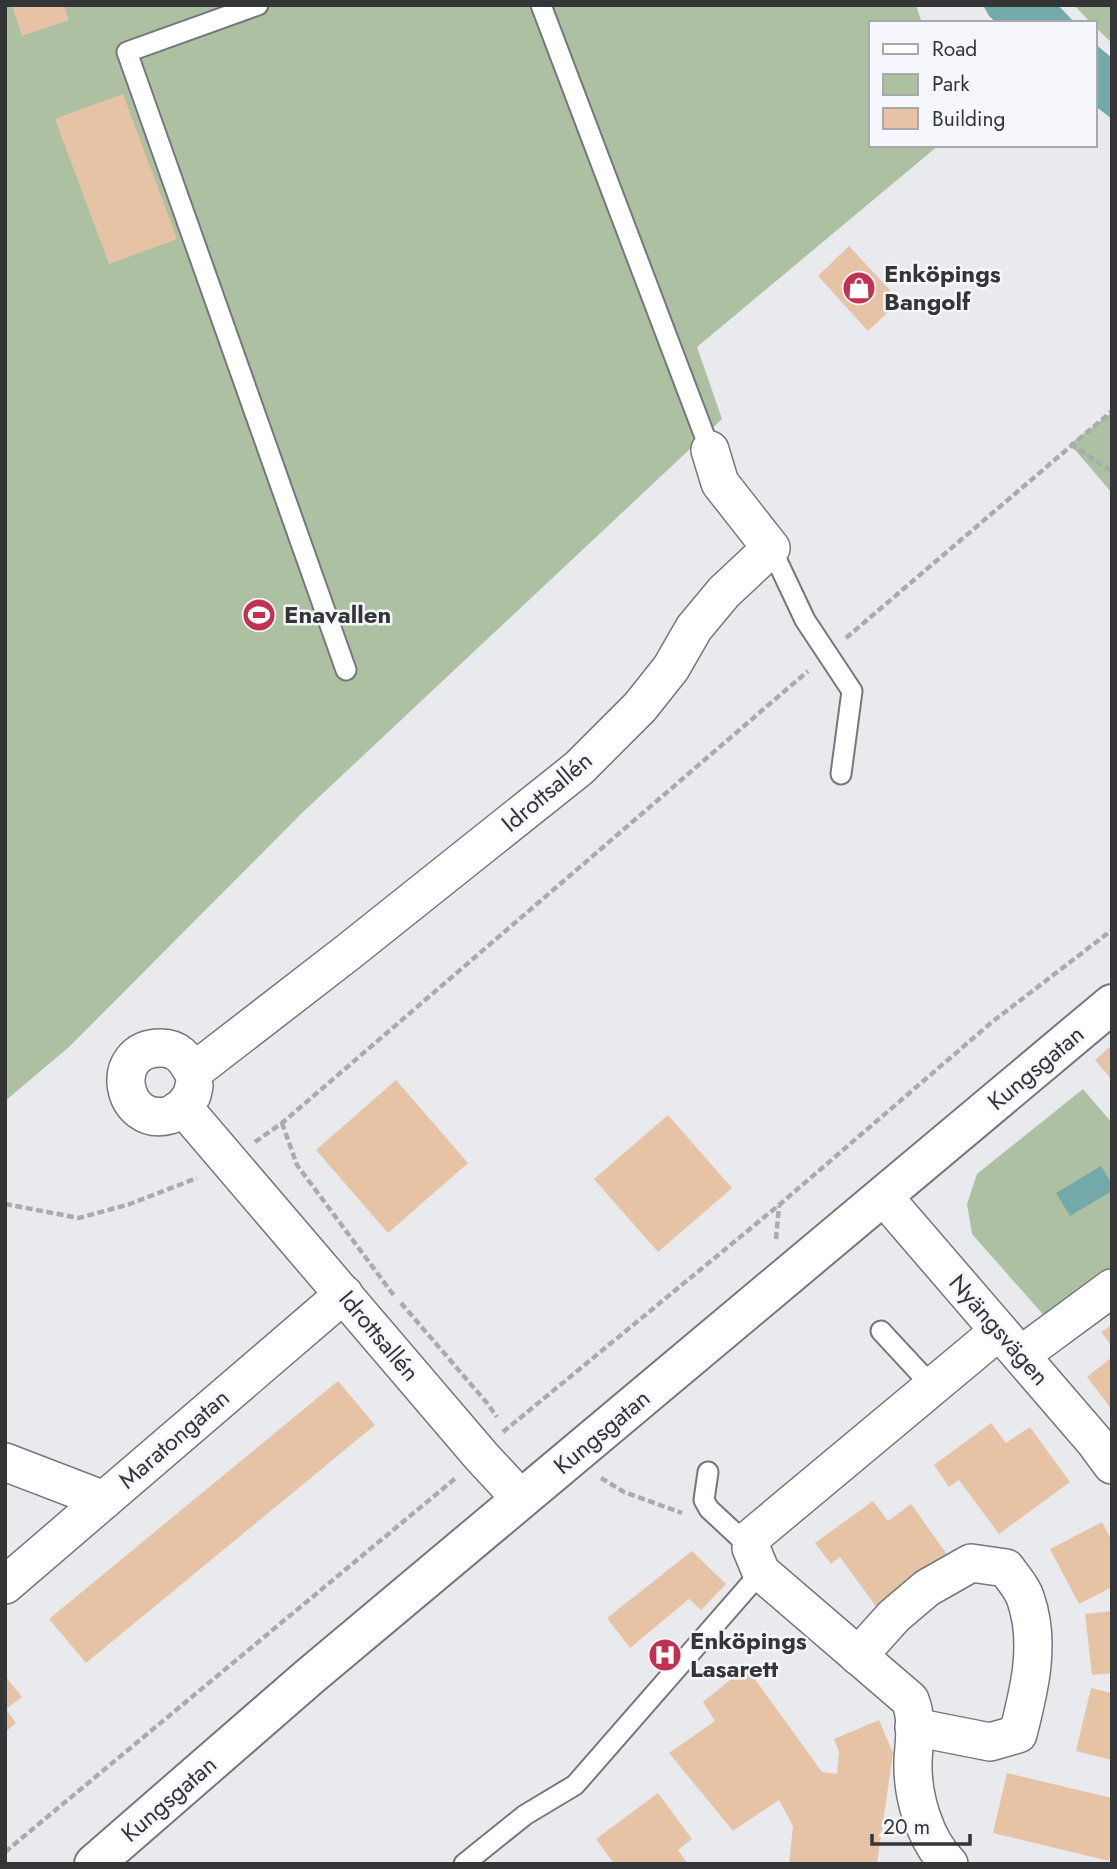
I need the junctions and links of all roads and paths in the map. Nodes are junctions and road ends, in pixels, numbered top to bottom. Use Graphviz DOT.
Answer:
graph roads {
  1 [pos="258,5"];
  2 [pos="541,5"];
  3 [pos="1112,411"];
  4 [pos="1070,444"];
  5 [pos="710,450"];
  6 [pos="1112,471"];
  7 [pos="771,548"];
  8 [pos="828,654"];
  9 [pos="346,670"];
  10 [pos="841,774"];
  11 [pos="1112,930"];
  12 [pos="1112,1004"];
  13 [pos="193,1072"];
  14 [pos="183,1107"];
  15 [pos="282,1123"];
  16 [pos="229,1160"];
  17 [pos="884,1198"];
  18 [pos="5,1204"];
  19 [pos="779,1205"];
  20 [pos="775,1246"];
  21 [pos="1112,1288"];
  22 [pos="344,1294"];
  23 [pos="881,1331"];
  24 [pos="1010,1343"];
  25 [pos="932,1386"];
  26 [pos="505,1430"];
  27 [pos="482,1457"];
  28 [pos="572,1457"];
  29 [pos="5,1462"];
  30 [pos="1112,1465"];
  31 [pos="708,1472"];
  32 [pos="521,1499"];
  33 [pos="104,1500"];
  34 [pos="709,1509"];
  35 [pos="756,1560"];
  36 [pos="5,1585"];
  37 [pos="858,1656"];
  38 [pos="914,1727"];
  39 [pos="5,1852"];
  40 [pos="94,1864"];
  41 [pos="464,1864"];
  42 [pos="949,1864"];
  1 -- 9 [label="lane"];
  2 -- 5 [label="lane"];
  3 -- 4 [label="path"];
  4 -- 6 [label="path"];
  4 -- 8 [label="path"];
  5 -- 7 [label="street"];
  7 -- 8 [label="lane"];
  7 -- 13 [label="street, Idrottsallén"];
  8 -- 10 [label="lane"];
  8 -- 15 [label="path"];
  11 -- 19 [label="path"];
  12 -- 17 [label="street, Kungsgatan"];
  13 -- 14 [label="street"];
  13 -- 14 [label="street"];
  14 -- 16 [label="street, Idrottsallén"];
  15 -- 16 [label="path"];
  15 -- 26 [label="path"];
  16 -- 18 [label="path"];
  16 -- 22 [label="street, Idrottsallén"];
  17 -- 24 [label="street, Nyängsvägen"];
  17 -- 28 [label="street, Kungsgatan"];
  19 -- 20 [label="path"];
  19 -- 26 [label="path"];
  21 -- 24 [label="street"];
  22 -- 27 [label="street, Idrottsallén"];
  22 -- 33 [label="street, Maratongatan"];
  23 -- 25 [label="lane"];
  24 -- 25 [label="street"];
  24 -- 30 [label="street, Nyängsvägen"];
  25 -- 35 [label="street"];
  26 -- 27 [label="path"];
  27 -- 32 [label="street, Idrottsallén"];
  27 -- 39 [label="path"];
  28 -- 32 [label="street, Kungsgatan"];
  28 -- 34 [label="path"];
  29 -- 33 [label="street"];
  31 -- 34 [label="lane"];
  32 -- 40 [label="street, Kungsgatan"];
  33 -- 36 [label="street, Maratongatan"];
  34 -- 35 [label="lane"];
  35 -- 37 [label="street"];
  35 -- 41 [label="lane"];
  37 -- 38 [label="street"];
  37 -- 38 [label="street"];
  38 -- 42 [label="street"];
}
